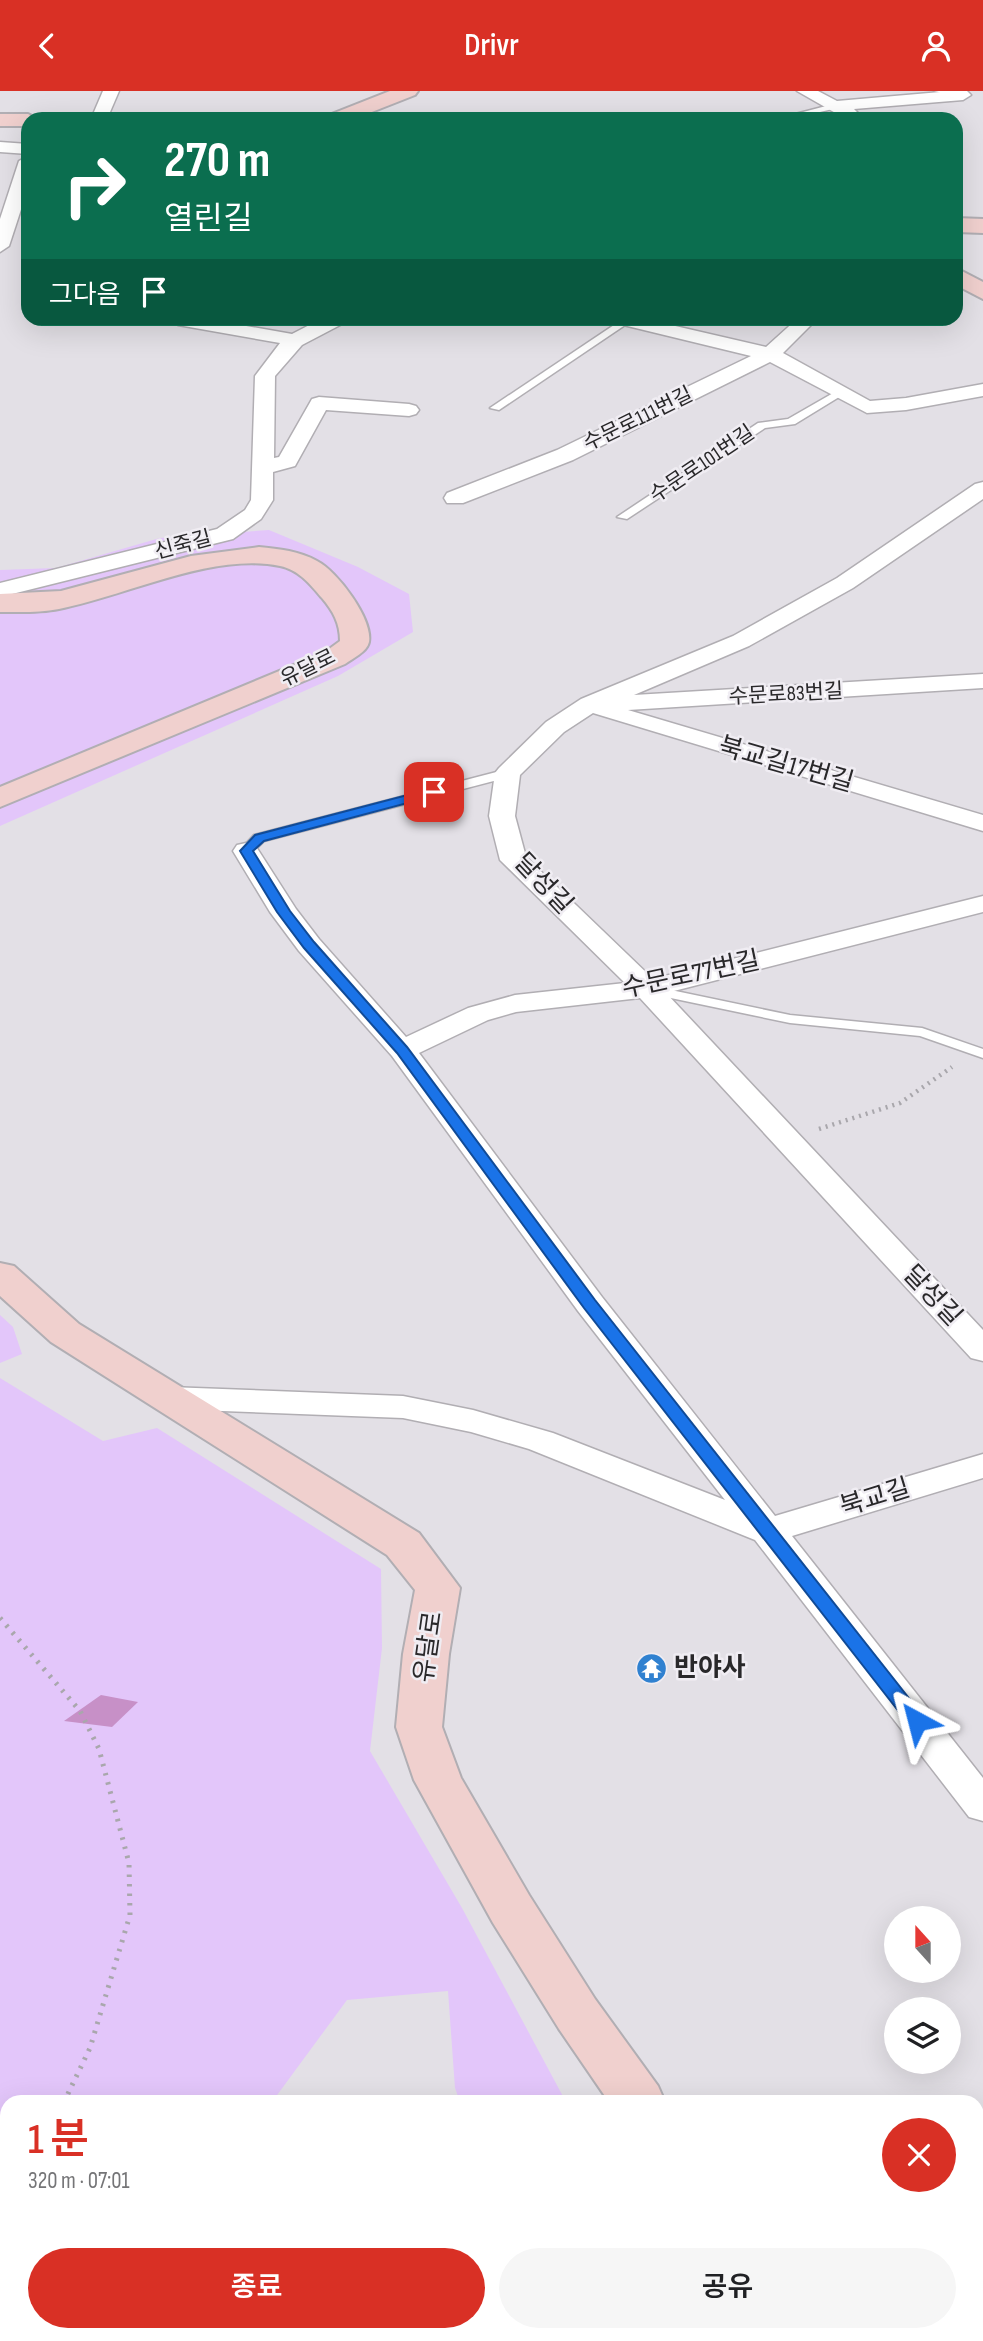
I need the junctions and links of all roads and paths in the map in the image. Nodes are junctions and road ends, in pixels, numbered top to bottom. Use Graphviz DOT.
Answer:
graph roads {
  1 [pos="111,91"];
  2 [pos="408,91"];
  3 [pos="806,91"];
  4 [pos="938,91"];
  5 [pos="965,96"];
  6 [pos="834,106"];
  7 [pos="102,112"];
  8 [pos="354,112"];
  9 [pos="809,112"];
  10 [pos="846,112"];
  11 [pos="0,120"];
  12 [pos="21,120"];
  13 [pos="0,147"];
  14 [pos="21,148"];
  15 [pos="21,177"];
  16 [pos="963,225"];
  17 [pos="983,226"];
  18 [pos="0,246"];
  19 [pos="963,279"];
  20 [pos="983,292"];
  21 [pos="217,326"];
  22 [pos="323,326"];
  23 [pos="615,326"];
  24 [pos="650,326"];
  25 [pos="800,326"];
  26 [pos="294,340"];
  27 [pos="770,354"];
  28 [pos="983,390"];
  29 [pos="839,394"];
  30 [pos="495,408"];
  31 [pos="409,410"];
  32 [pos="263,468"];
  33 [pos="983,489"];
  34 [pos="455,498"];
  35 [pos="623,517"];
  36 [pos="0,590"];
  37 [pos="0,603"];
  38 [pos="983,681"];
  39 [pos="590,704"];
  40 [pos="508,773"];
  41 [pos="0,798"];
  42 [pos="983,823"];
  43 [pos="246,851"];
  44 [pos="983,904"];
  45 [pos="647,989"];
  46 [pos="402,1050"];
  47 [pos="983,1055"];
  48 [pos="953,1067"];
  49 [pos="786,1138"];
  50 [pos="0,1275"];
  51 [pos="983,1350"];
  52 [pos="169,1398"];
  53 [pos="983,1466"];
  54 [pos="767,1531"];
  55 [pos="0,1618"];
  56 [pos="983,1806"];
  57 [pos="67,2095"];
  58 [pos="634,2095"];
  1 -- 7 [label="street"];
  2 -- 8 [label="street"];
  3 -- 6 [label="street"];
  4 -- 5 [label="lane"];
  5 -- 6 [label="street"];
  6 -- 9 [label="lane"];
  6 -- 10 [label="street"];
  11 -- 12 [label="street"];
  13 -- 14 [label="street"];
  15 -- 18 [label="street"];
  16 -- 17 [label="street"];
  19 -- 20 [label="street"];
  21 -- 26 [label="street"];
  22 -- 26 [label="street, 신죽길"];
  23 -- 30 [label="lane"];
  24 -- 27 [label="street"];
  25 -- 27 [label="street, 수문로111번길"];
  26 -- 32 [label="street, 신죽길"];
  27 -- 29 [label="street"];
  27 -- 34 [label="street, 수문로111번길"];
  28 -- 29 [label="street"];
  29 -- 35 [label="lane, 수문로101번길"];
  31 -- 32 [label="street"];
  32 -- 36 [label="street, 신죽길"];
  33 -- 39 [label="street"];
  37 -- 41 [label="street, 유달로"];
  38 -- 39 [label="street, 수문로83번길"];
  39 -- 40 [label="street"];
  39 -- 42 [label="street, 북교길17번길"];
  40 -- 43 [label="lane"];
  40 -- 45 [label="street, 달성길"];
  43 -- 46 [label="street"];
  44 -- 45 [label="street, 수문로77번길"];
  45 -- 46 [label="street, 수문로77번길"];
  45 -- 47 [label="lane"];
  45 -- 49 [label="street, 달성길"];
  46 -- 54 [label="street"];
  48 -- 49 [label="path"];
  49 -- 51 [label="street, 달성길"];
  50 -- 52 [label="street, 유달로"];
  52 -- 54 [label="street"];
  52 -- 58 [label="street, 유달로"];
  53 -- 54 [label="street, 북교길"];
  54 -- 56 [label="street"];
  55 -- 57 [label="path"];
}
